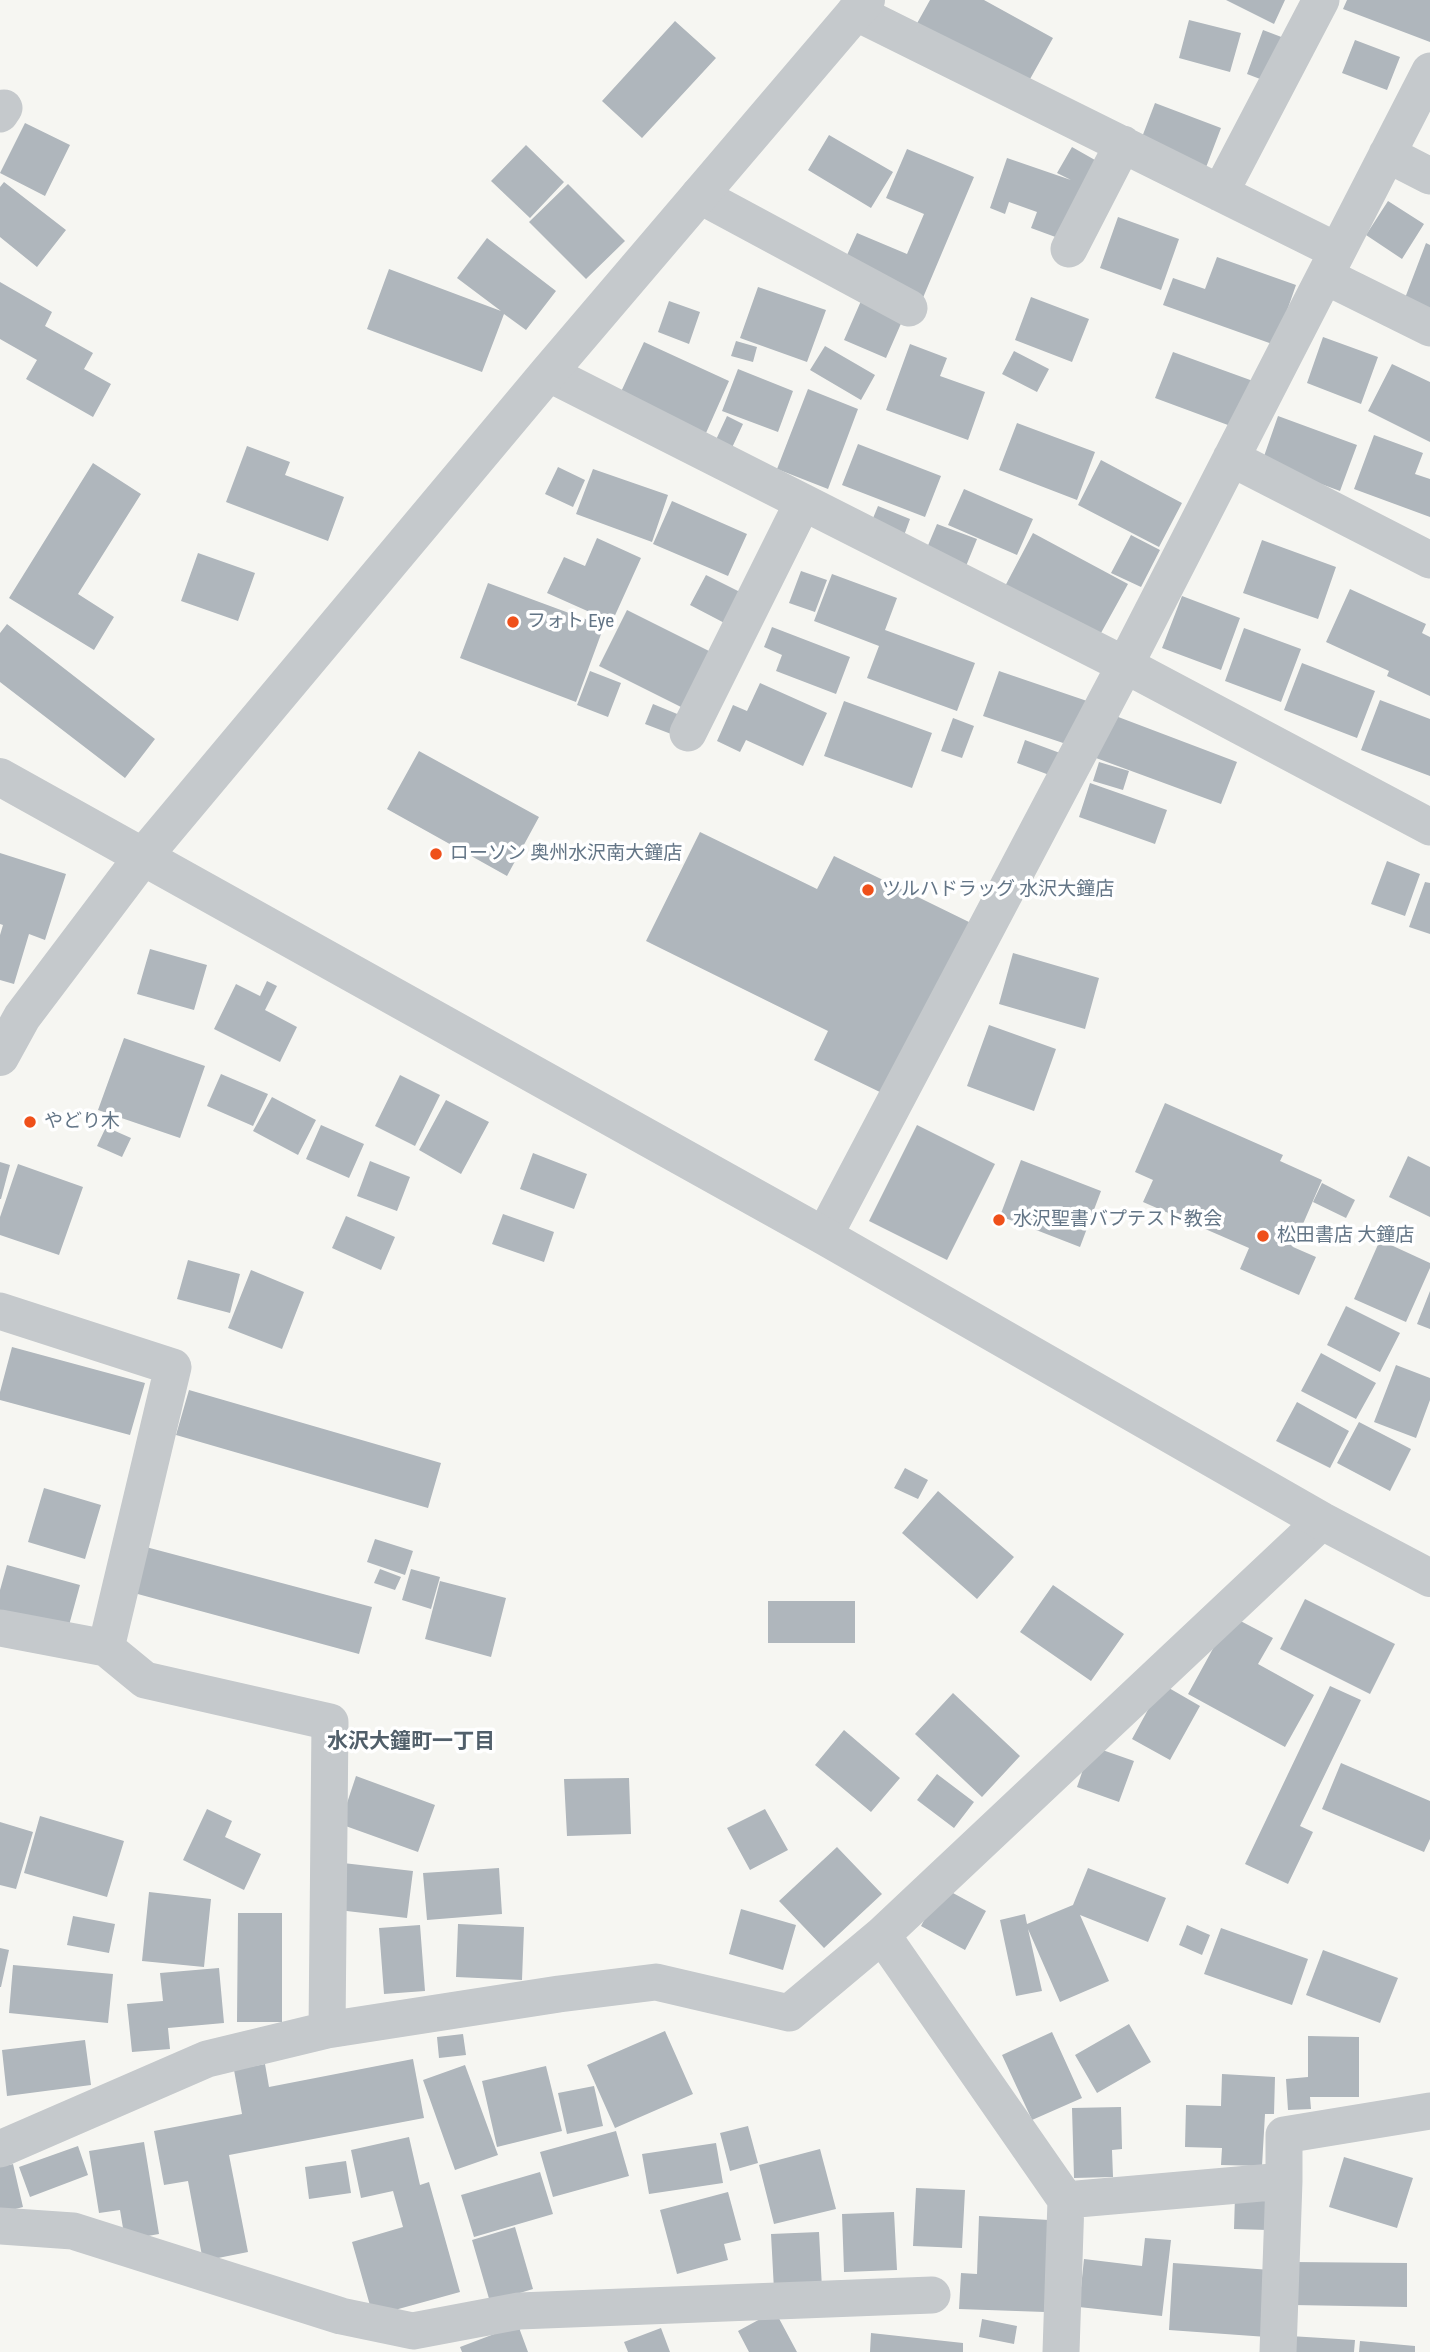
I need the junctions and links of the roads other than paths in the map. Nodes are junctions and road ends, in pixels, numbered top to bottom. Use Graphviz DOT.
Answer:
graph roads {
  1 [pos="1321,0"];
  2 [pos="861,6"];
  3 [pos="1430,71"];
  4 [pos="1123,144"];
  5 [pos="1387,155"];
  6 [pos="1430,176"];
  7 [pos="1220,193"];
  8 [pos="699,195"];
  9 [pos="1069,249"];
  10 [pos="1331,263"];
  11 [pos="909,307"];
  12 [pos="1430,328"];
  13 [pos="548,373"];
  14 [pos="1231,458"];
  15 [pos="803,502"];
  16 [pos="1430,560"];
  17 [pos="1125,665"];
  18 [pos="688,733"];
  19 [pos="0,778"];
  20 [pos="1430,827"];
  21 [pos="142,858"];
  22 [pos="11,1010"];
  23 [pos="0,1057"];
  24 [pos="824,1236"];
  25 [pos="0,1311"];
  26 [pos="1322,1521"];
  27 [pos="1429,1575"];
  28 [pos="0,1628"];
  29 [pos="106,1648"];
  30 [pos="882,1935"];
  31 [pos="327,2030"];
  32 [pos="1430,2111"];
  33 [pos="0,2148"];
  34 [pos="1283,2181"];
  35 [pos="1066,2200"];
  36 [pos="0,2226"];
  37 [pos="932,2295"];
  38 [pos="423,2342"];
  39 [pos="1061,2352"];
  40 [pos="1278,2352"];
  1 -- 7 [label="street"];
  2 -- 4 [label="street"];
  2 -- 8 [label="street"];
  3 -- 5 [label="street"];
  4 -- 7 [label="street"];
  4 -- 9 [label="street"];
  5 -- 6 [label="street"];
  5 -- 10 [label="street"];
  7 -- 10 [label="street"];
  8 -- 11 [label="street"];
  8 -- 13 [label="street"];
  10 -- 12 [label="street"];
  10 -- 14 [label="street"];
  13 -- 15 [label="street"];
  13 -- 21 [label="street"];
  14 -- 16 [label="street"];
  14 -- 17 [label="street"];
  15 -- 17 [label="street"];
  15 -- 18 [label="street"];
  17 -- 20 [label="street"];
  17 -- 24 [label="street"];
  19 -- 21 [label="street"];
  21 -- 22 [label="street"];
  21 -- 24 [label="street"];
  22 -- 23 [label="street"];
  24 -- 26 [label="street"];
  25 -- 29 [label="street"];
  26 -- 27 [label="street"];
  26 -- 30 [label="street"];
  28 -- 29 [label="street"];
  29 -- 31 [label="street"];
  30 -- 31 [label="street"];
  30 -- 35 [label="street"];
  31 -- 33 [label="street"];
  32 -- 34 [label="street"];
  34 -- 35 [label="street"];
  34 -- 40 [label="street"];
  35 -- 39 [label="street"];
  36 -- 38 [label="street"];
  37 -- 38 [label="street"];
}
